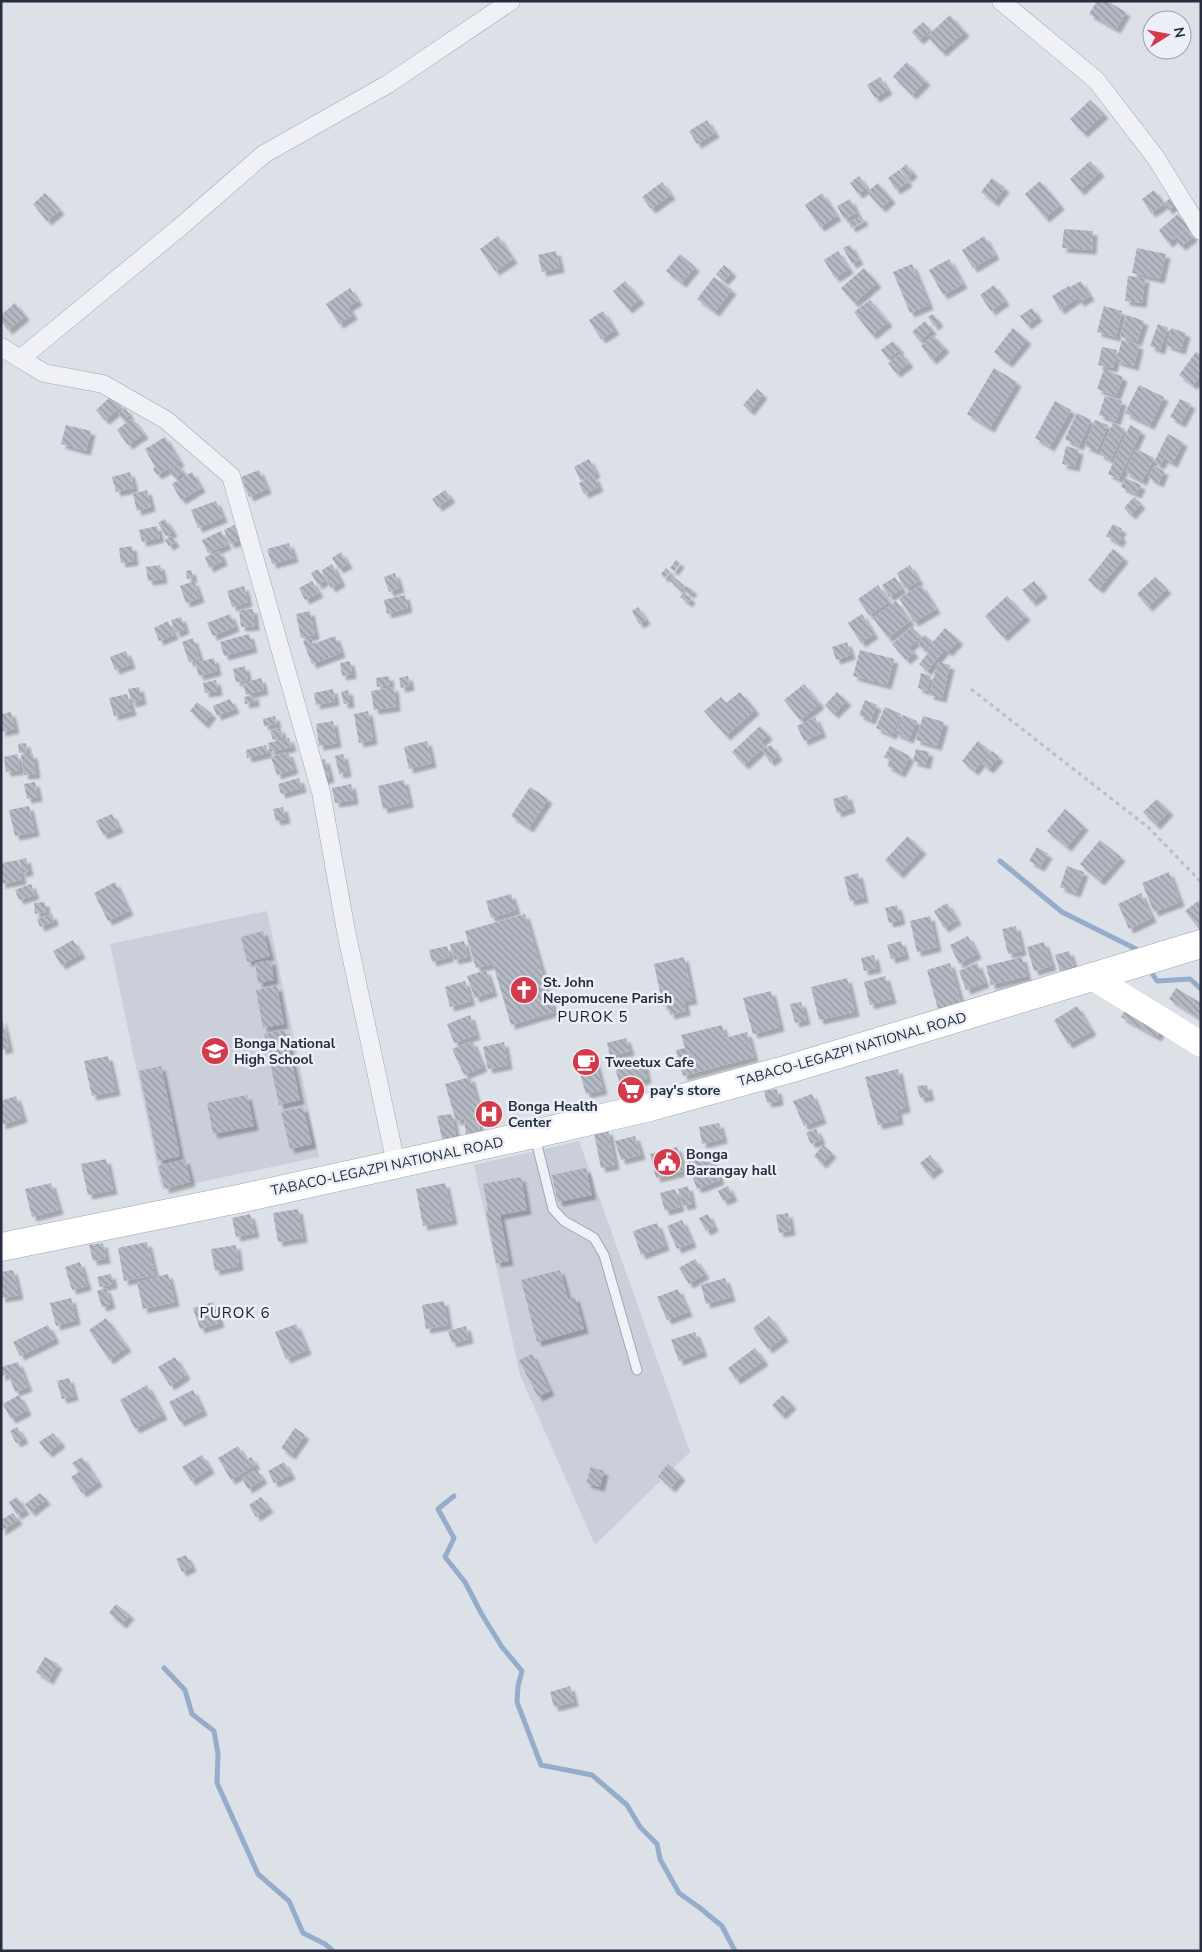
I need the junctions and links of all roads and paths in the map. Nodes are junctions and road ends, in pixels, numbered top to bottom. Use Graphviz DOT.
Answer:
graph roads {
  1 [pos="511,1"];
  2 [pos="1001,1"];
  3 [pos="1201,231"];
  4 [pos="1,347"];
  5 [pos="20,359"];
  6 [pos="971,689"];
  7 [pos="1201,882"];
  8 [pos="1201,944"];
  9 [pos="1092,977"];
  10 [pos="1201,1044"];
  11 [pos="534,1134"];
  12 [pos="396,1164"];
  13 [pos="1,1247"];
  14 [pos="637,1370"];
  1 -- 5 [label="street"];
  2 -- 3 [label="street"];
  4 -- 5 [label="street"];
  5 -- 12 [label="street"];
  6 -- 7 [label="path"];
  8 -- 9 [label="main road, TABACO-LEGAZPI NATIONAL ROAD"];
  9 -- 10 [label="street"];
  9 -- 11 [label="main road, TABACO-LEGAZPI NATIONAL ROAD"];
  11 -- 12 [label="main road, TABACO-LEGAZPI NATIONAL ROAD"];
  11 -- 14 [label="lane"];
  12 -- 13 [label="main road, TABACO-LEGAZPI NATIONAL ROAD"];
}
